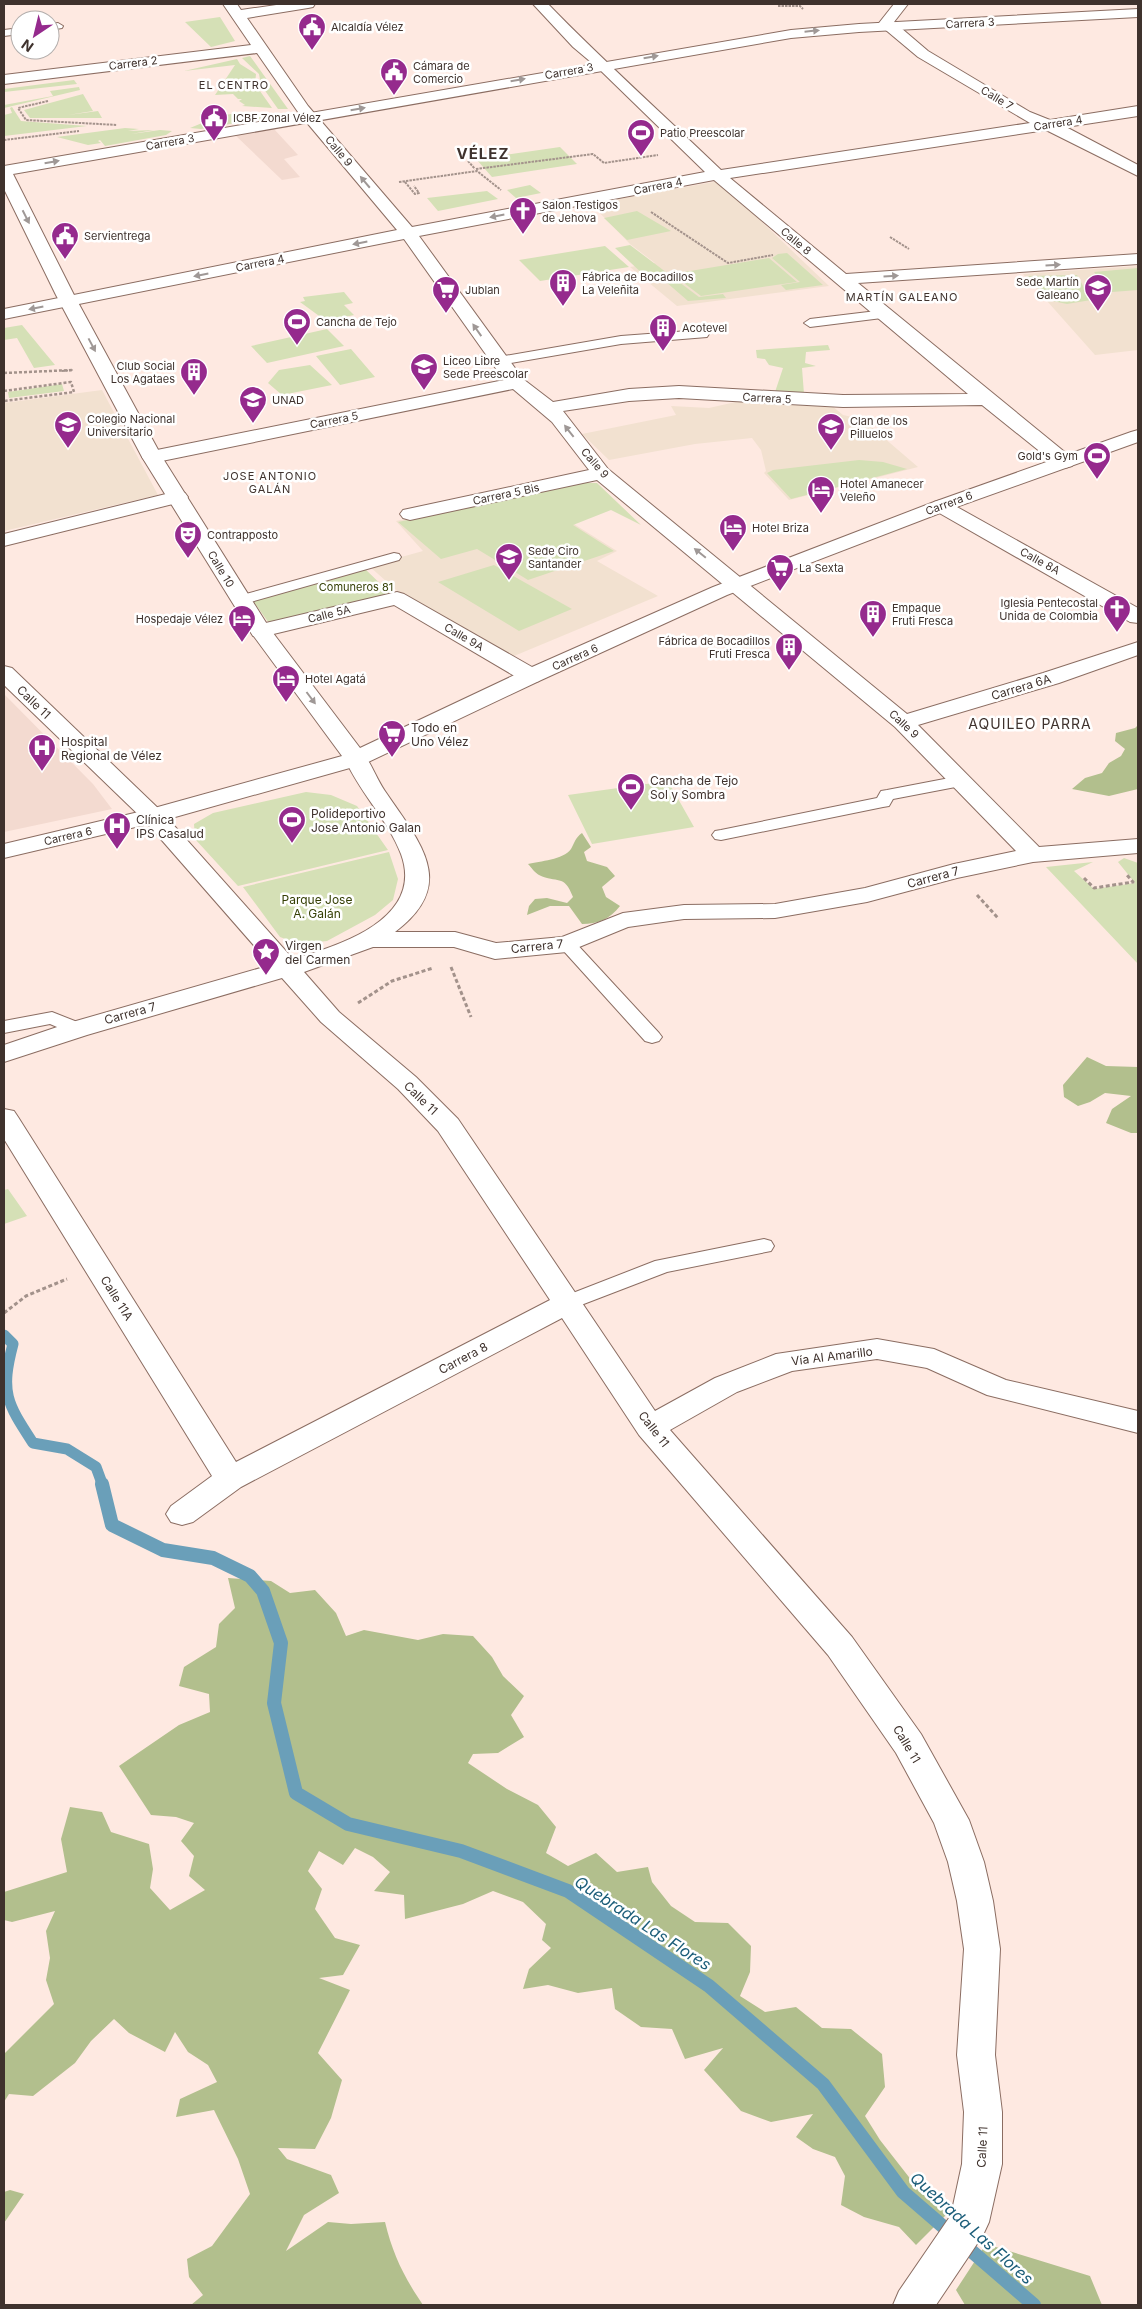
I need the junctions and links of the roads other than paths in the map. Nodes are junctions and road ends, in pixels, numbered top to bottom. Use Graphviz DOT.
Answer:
graph roads {
  1 [pos="308,4"];
  2 [pos="540,4"];
  3 [pos="901,4"];
  4 [pos="234,10"];
  5 [pos="1138,14"];
  6 [pos="889,27"];
  7 [pos="262,48"];
  8 [pos="603,65"];
  9 [pos="4,80"];
  10 [pos="1138,111"];
  11 [pos="310,117"];
  12 [pos="1047,124"];
  13 [pos="1138,171"];
  14 [pos="4,172"];
  15 [pos="717,175"];
  16 [pos="408,233"];
  17 [pos="1138,259"];
  18 [pos="843,279"];
  19 [pos="69,302"];
  20 [pos="4,314"];
  21 [pos="884,314"];
  22 [pos="810,323"];
  23 [pos="702,334"];
  24 [pos="499,361"];
  25 [pos="516,383"];
  26 [pos="986,399"];
  27 [pos="549,408"];
  28 [pos="1138,436"];
  29 [pos="152,457"];
  30 [pos="1065,462"];
  31 [pos="601,473"];
  32 [pos="178,497"];
  33 [pos="941,506"];
  34 [pos="410,514"];
  35 [pos="4,540"];
  36 [pos="394,557"];
  37 [pos="737,584"];
  38 [pos="397,598"];
  39 [pos="240,600"];
  40 [pos="1138,617"];
  41 [pos="261,631"];
  42 [pos="1138,648"];
  43 [pos="4,673"];
  44 [pos="531,676"];
  45 [pos="903,722"];
  46 [pos="356,759"];
  47 [pos="960,781"];
  48 [pos="153,816"];
  49 [pos="721,834"];
  50 [pos="1138,846"];
  51 [pos="4,851"];
  52 [pos="1033,855"];
  53 [pos="370,940"];
  54 [pos="567,944"];
  55 [pos="286,968"];
  56 [pos="4,1027"];
  57 [pos="78,1029"];
  58 [pos="652,1037"];
  59 [pos="4,1054"];
  60 [pos="4,1116"];
  61 [pos="764,1246"];
  62 [pos="568,1303"];
  63 [pos="1138,1422"];
  64 [pos="650,1427"];
  65 [pos="230,1479"];
  66 [pos="182,1514"];
  67 [pos="916,2302"];
  1 -- 4 [label="street"];
  2 -- 8 [label="street, Calle 8"];
  3 -- 6 [label="street"];
  4 -- 7 [label="street, Calle 9"];
  5 -- 6 [label="street, Carrera 3"];
  8 -- 6 [label="street, Carrera 3, one-way"];
  6 -- 12 [label="street, Calle 7"];
  7 -- 9 [label="street, Carrera 2"];
  7 -- 11 [label="street, Calle 9"];
  11 -- 8 [label="street, Carrera 3, one-way"];
  8 -- 15 [label="street, Calle 8"];
  10 -- 12 [label="street, Carrera 4"];
  14 -- 11 [label="street, Carrera 3, one-way"];
  16 -- 11 [label="street, Calle 9, one-way"];
  12 -- 13 [label="street, Calle 7"];
  12 -- 15 [label="street, Carrera 4"];
  14 -- 19 [label="street, Calle 10, one-way"];
  15 -- 16 [label="street, Carrera 4, one-way"];
  15 -- 18 [label="street, Calle 8"];
  16 -- 19 [label="street, Carrera 4, one-way"];
  24 -- 16 [label="street, Calle 9, one-way"];
  18 -- 17 [label="street, one-way"];
  18 -- 21 [label="street, Calle 8"];
  19 -- 20 [label="street, Carrera 4, one-way"];
  19 -- 29 [label="street, Calle 10, one-way"];
  21 -- 22 [label="lane"];
  21 -- 26 [label="street, Calle 8"];
  23 -- 24 [label="lane"];
  24 -- 25 [label="street, Calle 9"];
  25 -- 27 [label="street, Calle 9"];
  25 -- 29 [label="street, Carrera 5"];
  26 -- 27 [label="street, Carrera 5"];
  26 -- 30 [label="street, Calle 8"];
  31 -- 27 [label="street, Calle 9, one-way"];
  28 -- 30 [label="street, Carrera 6"];
  29 -- 32 [label="street, Calle 10"];
  30 -- 33 [label="street, Carrera 6"];
  31 -- 34 [label="street, Carrera 5 Bis"];
  37 -- 31 [label="street, Calle 9, one-way"];
  32 -- 35 [label="street"];
  32 -- 39 [label="street, Calle 10"];
  33 -- 37 [label="street, Carrera 6"];
  33 -- 40 [label="street, Calle 8A"];
  36 -- 39 [label="lane"];
  37 -- 44 [label="street, Carrera 6"];
  37 -- 45 [label="street, Calle 9"];
  38 -- 41 [label="street, Calle 5A"];
  38 -- 44 [label="street, Calle 9A"];
  39 -- 41 [label="street, Calle 10"];
  41 -- 46 [label="street, Calle 10, one-way"];
  42 -- 45 [label="street, Carrera 6A"];
  43 -- 48 [label="street, Calle 11"];
  44 -- 46 [label="street, Carrera 6"];
  45 -- 47 [label="street, Calle 9"];
  46 -- 48 [label="street, Carrera 6"];
  46 -- 53 [label="street, Calle 10"];
  47 -- 49 [label="lane"];
  47 -- 52 [label="street, Calle 9"];
  48 -- 51 [label="street, Carrera 6"];
  48 -- 55 [label="street, Calle 11"];
  50 -- 52 [label="street, Carrera 7"];
  52 -- 54 [label="street, Carrera 7"];
  53 -- 54 [label="street, Carrera 7"];
  53 -- 55 [label="street, Carrera 7"];
  54 -- 58 [label="lane"];
  55 -- 57 [label="street, Carrera 7"];
  55 -- 62 [label="street, Calle 11"];
  56 -- 57 [label="lane"];
  57 -- 59 [label="street, Carrera 7"];
  60 -- 65 [label="street, Calle 11A"];
  61 -- 62 [label="lane, Carrera 8"];
  62 -- 64 [label="street, Calle 11"];
  62 -- 65 [label="street, Carrera 8"];
  63 -- 64 [label="street, Vía Al Amarillo"];
  64 -- 67 [label="street, Calle 11"];
  65 -- 66 [label="street, Carrera 8"];
}
